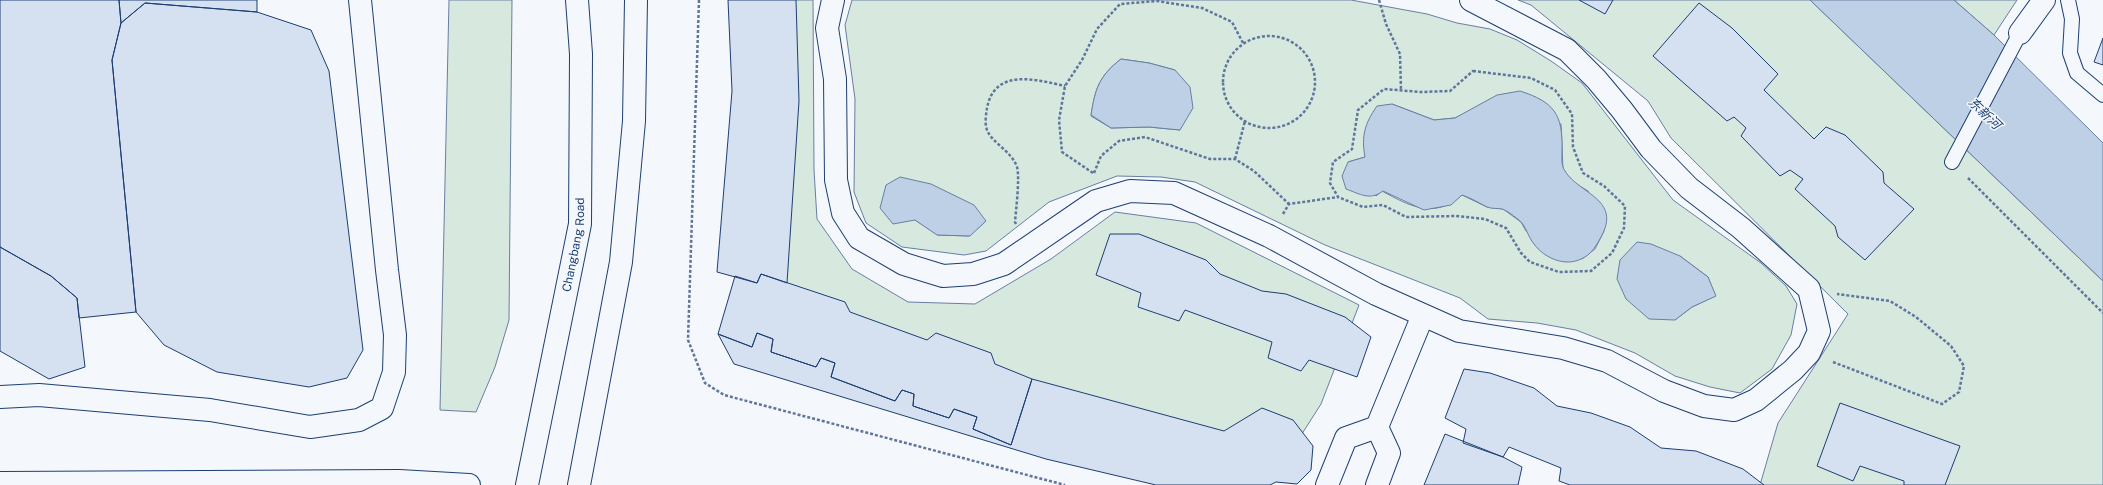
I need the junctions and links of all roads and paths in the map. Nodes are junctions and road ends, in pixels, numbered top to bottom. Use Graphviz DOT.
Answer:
graph roads {
  1 [pos="360,0"];
  2 [pos="577,0"];
  3 [pos="636,0"];
  4 [pos="700,0"];
  5 [pos="833,0"];
  6 [pos="1379,0"];
  7 [pos="1471,0"];
  8 [pos="2044,0"];
  9 [pos="2068,0"];
  10 [pos="2020,33"];
  11 [pos="1243,43"];
  12 [pos="1066,86"];
  13 [pos="1401,90"];
  14 [pos="2103,95"];
  15 [pos="1245,121"];
  16 [pos="1234,159"];
  17 [pos="1952,162"];
  18 [pos="1093,173"];
  19 [pos="1338,197"];
  20 [pos="1096,201"];
  21 [pos="1290,204"];
  22 [pos="1269,236"];
  23 [pos="1031,246"];
  24 [pos="1809,290"];
  25 [pos="2103,313"];
  26 [pos="1423,315"];
  27 [pos="1809,353"];
  28 [pos="0,397"];
  29 [pos="1378,427"];
  30 [pos="0,483"];
  31 [pos="469,485"];
  32 [pos="527,485"];
  33 [pos="579,485"];
  34 [pos="1065,485"];
  35 [pos="1327,485"];
  36 [pos="1377,485"];
  1 -- 28 [label="street"];
  2 -- 32 [label="street, Changbang Road"];
  3 -- 33 [label="street"];
  4 -- 34 [label="path"];
  5 -- 23 [label="street"];
  6 -- 13 [label="path"];
  7 -- 24 [label="street"];
  8 -- 10 [label="street"];
  9 -- 14 [label="lane"];
  10 -- 17 [label="lane"];
  11 -- 12 [label="path"];
  11 -- 15 [label="path"];
  11 -- 15 [label="path"];
  12 -- 18 [label="path"];
  12 -- 23 [label="path"];
  13 -- 19 [label="path"];
  13 -- 19 [label="path"];
  15 -- 16 [label="path"];
  16 -- 18 [label="path"];
  16 -- 21 [label="path"];
  17 -- 25 [label="path"];
  18 -- 20 [label="path"];
  19 -- 21 [label="path"];
  20 -- 22 [label="street"];
  20 -- 23 [label="street"];
  21 -- 22 [label="path"];
  22 -- 26 [label="street"];
  24 -- 27 [label="street"];
  24 -- 27 [label="path"];
  26 -- 27 [label="street"];
  26 -- 29 [label="street"];
  29 -- 35 [label="street"];
  29 -- 36 [label="street"];
  30 -- 31 [label="street"];
}
